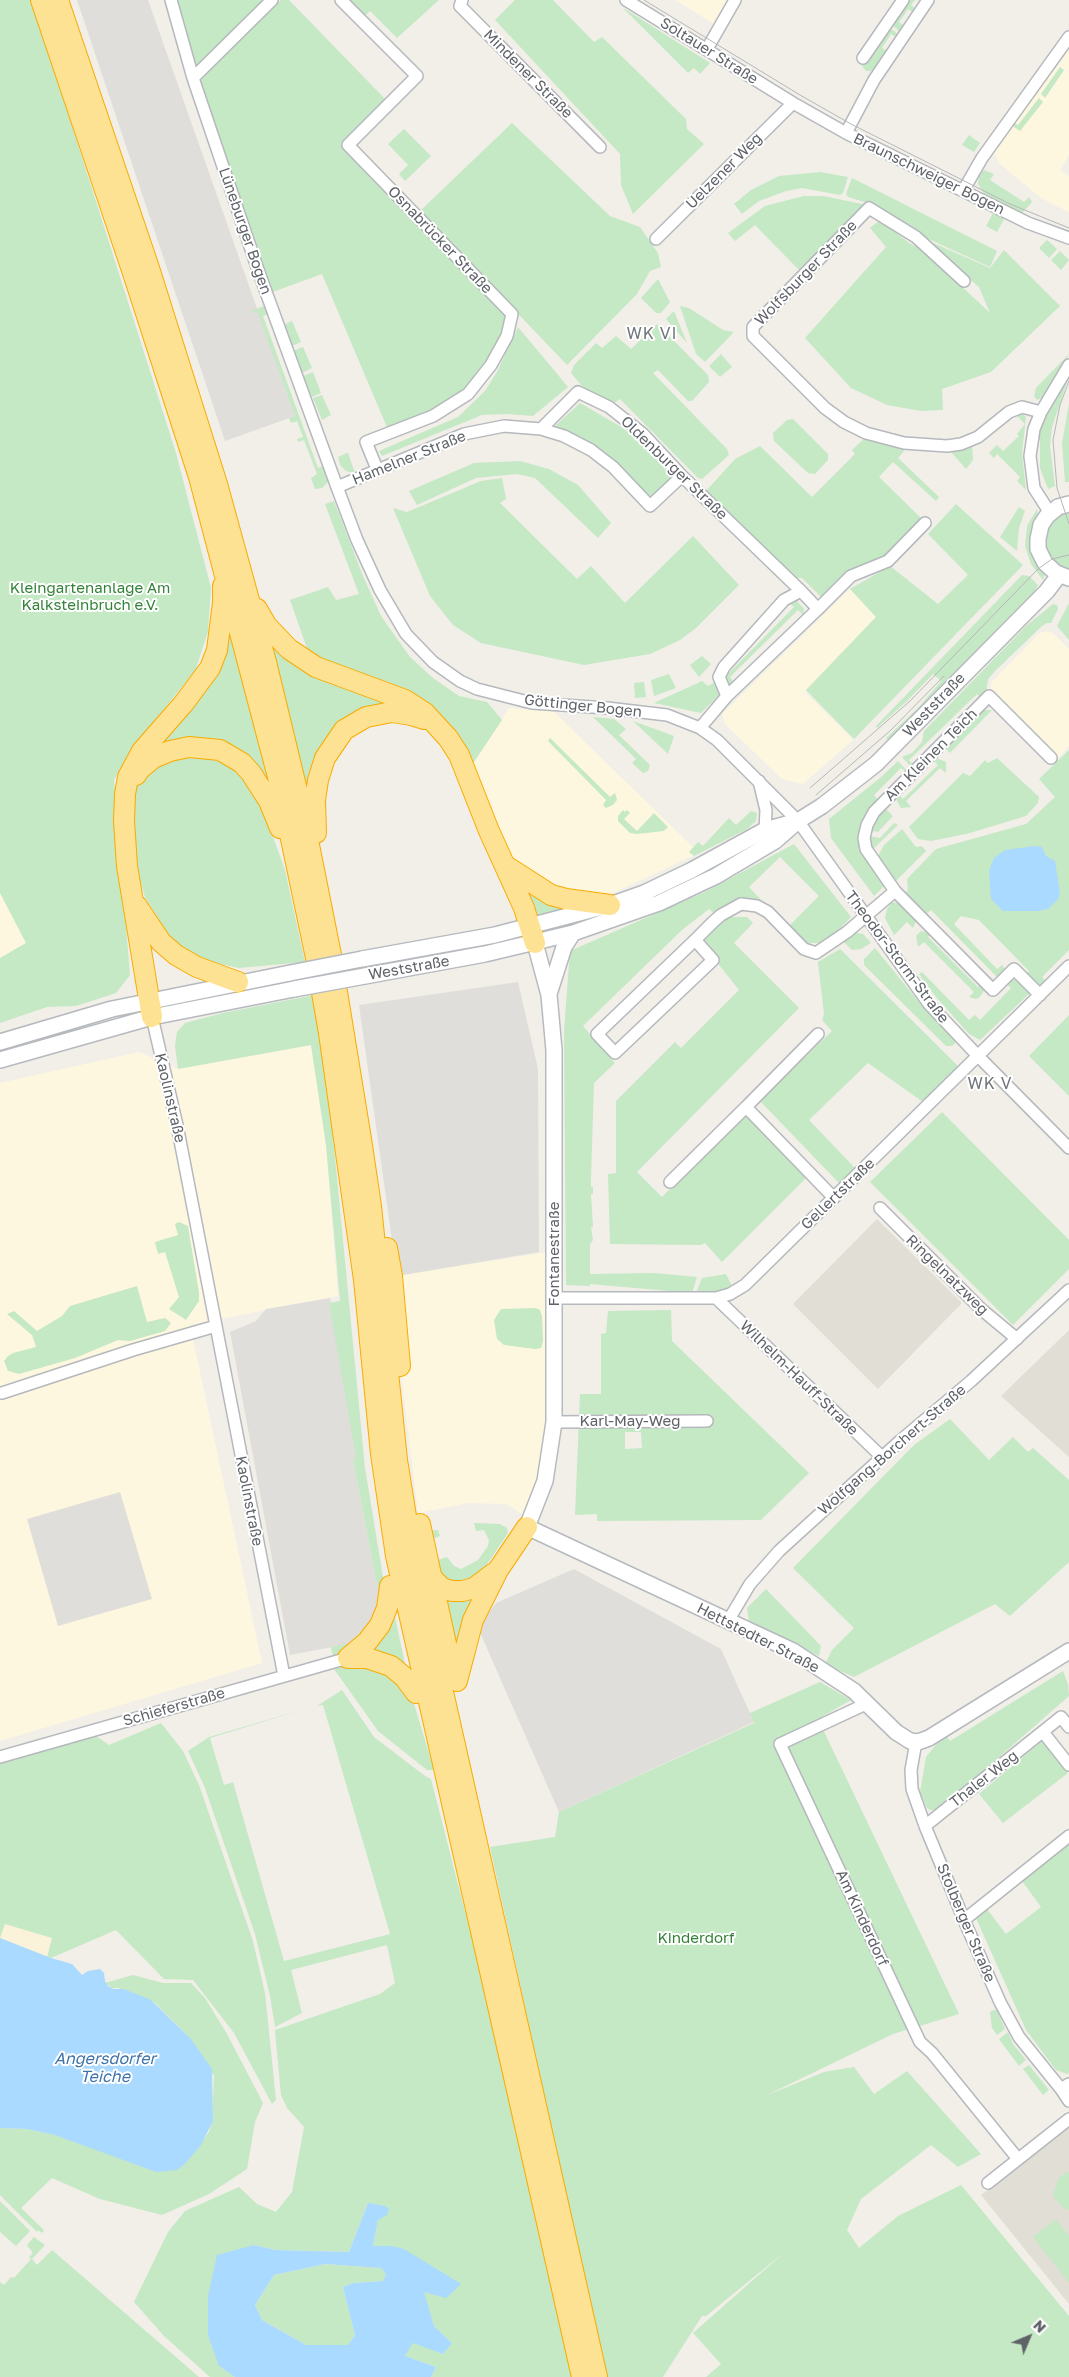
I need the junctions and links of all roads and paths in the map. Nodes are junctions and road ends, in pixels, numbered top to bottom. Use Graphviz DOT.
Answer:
graph roads {
  1 [pos="41,0"];
  2 [pos="58,0"];
  3 [pos="171,0"];
  4 [pos="272,0"];
  5 [pos="341,0"];
  6 [pos="462,0"];
  7 [pos="626,0"];
  8 [pos="735,0"];
  9 [pos="903,0"];
  10 [pos="928,0"];
  11 [pos="1069,37"];
  12 [pos="707,49"];
  13 [pos="863,58"];
  14 [pos="193,78"];
  15 [pos="793,103"];
  16 [pos="846,132"];
  17 [pos="600,148"];
  18 [pos="963,191"];
  19 [pos="1069,238"];
  20 [pos="656,239"];
  21 [pos="964,281"];
  22 [pos="1069,365"];
  23 [pos="1040,412"];
  24 [pos="540,429"];
  25 [pos="377,469"];
  26 [pos="682,476"];
  27 [pos="337,487"];
  28 [pos="1069,504"];
  29 [pos="1050,512"];
  30 [pos="926,523"];
  31 [pos="221,554"];
  32 [pos="1064,576"];
  33 [pos="245,588"];
  34 [pos="801,591"];
  35 [pos="818,609"];
  36 [pos="727,696"];
  37 [pos="433,723"];
  38 [pos="700,728"];
  39 [pos="1051,758"];
  40 [pos="759,781"];
  41 [pos="124,794"];
  42 [pos="798,821"];
  43 [pos="765,830"];
  44 [pos="505,865"];
  45 [pos="299,872"];
  46 [pos="895,890"];
  47 [pos="320,898"];
  48 [pos="134,902"];
  49 [pos="610,905"];
  50 [pos="865,916"];
  51 [pos="573,933"];
  52 [pos="533,935"];
  53 [pos="695,940"];
  54 [pos="1069,966"];
  55 [pos="238,982"];
  56 [pos="549,995"];
  57 [pos="1040,995"];
  58 [pos="150,1009"];
  59 [pos="818,1034"];
  60 [pos="0,1042"];
  61 [pos="978,1056"];
  62 [pos="0,1060"];
  63 [pos="746,1107"];
  64 [pos="361,1139"];
  65 [pos="1069,1148"];
  66 [pos="348,1163"];
  67 [pos="670,1182"];
  68 [pos="834,1198"];
  69 [pos="880,1208"];
  70 [pos="1069,1290"];
  71 [pos="554,1298"];
  72 [pos="716,1298"];
  73 [pos="216,1326"];
  74 [pos="1017,1339"];
  75 [pos="2,1394"];
  76 [pos="707,1421"];
  77 [pos="554,1422"];
  78 [pos="882,1457"];
  79 [pos="527,1527"];
  80 [pos="498,1570"];
  81 [pos="430,1576"];
  82 [pos="390,1586"];
  83 [pos="728,1621"];
  84 [pos="1069,1651"];
  85 [pos="348,1658"];
  86 [pos="284,1676"];
  87 [pos="456,1688"];
  88 [pos="416,1693"];
  89 [pos="868,1703"];
  90 [pos="1069,1727"];
  91 [pos="1043,1732"];
  92 [pos="916,1742"];
  93 [pos="0,1757"];
  94 [pos="442,1764"];
  95 [pos="1069,1765"];
  96 [pos="463,1782"];
  97 [pos="925,1826"];
  98 [pos="1069,1836"];
  99 [pos="964,1920"];
  100 [pos="1065,2087"];
  101 [pos="1069,2100"];
  102 [pos="1069,2119"];
  103 [pos="1018,2159"];
  104 [pos="988,2183"];
  105 [pos="582,2377"];
  106 [pos="597,2377"];
  1 -- 31 [label="highway"];
  2 -- 33 [label="highway"];
  3 -- 14 [label="street"];
  4 -- 14 [label="street"];
  5 -- 25 [label="street, Osnabrücker Straße"];
  6 -- 17 [label="street, Mindener Straße"];
  7 -- 12 [label="street, Soltauer Straße"];
  8 -- 12 [label="street"];
  9 -- 13 [label="street"];
  10 -- 16 [label="street"];
  11 -- 18 [label="street"];
  12 -- 15 [label="street, Soltauer Straße"];
  14 -- 27 [label="street, Lüneburger Bogen"];
  15 -- 16 [label="street, Braunschweiger Bogen"];
  15 -- 20 [label="street, Uelzener Weg"];
  16 -- 18 [label="street, Braunschweiger Bogen"];
  18 -- 19 [label="street, Braunschweiger Bogen"];
  21 -- 23 [label="street, Wolfsburger Straße"];
  22 -- 23 [label="street"];
  23 -- 29 [label="street"];
  24 -- 25 [label="street, Hamelner Straße"];
  24 -- 26 [label="street, Hamelner Straße"];
  24 -- 26 [label="street, Oldenburger Straße"];
  25 -- 27 [label="street, Hamelner Straße"];
  26 -- 34 [label="street, Oldenburger Straße"];
  27 -- 38 [label="street, Göttinger Bogen"];
  28 -- 29 [label="main road"];
  29 -- 32 [label="main road"];
  30 -- 35 [label="street"];
  31 -- 41 [label="highway"];
  31 -- 45 [label="highway"];
  32 -- 42 [label="main road, Weststraße"];
  33 -- 37 [label="highway"];
  33 -- 47 [label="highway"];
  34 -- 35 [label="street"];
  34 -- 36 [label="street"];
  35 -- 36 [label="street"];
  36 -- 38 [label="street"];
  37 -- 44 [label="highway"];
  37 -- 47 [label="highway"];
  38 -- 40 [label="street, Göttinger Bogen"];
  39 -- 46 [label="street, Am Kleinen Teich"];
  40 -- 42 [label="street, Göttinger Bogen"];
  40 -- 43 [label="street"];
  41 -- 45 [label="highway"];
  41 -- 48 [label="highway"];
  42 -- 43 [label="main road, Weststraße"];
  42 -- 50 [label="street, Theodor-Storm-Straße"];
  42 -- 51 [label="main road, Weststraße"];
  43 -- 49 [label="main road, Weststraße"];
  44 -- 49 [label="highway"];
  44 -- 52 [label="highway"];
  45 -- 66 [label="highway"];
  46 -- 50 [label="street"];
  46 -- 57 [label="street, Am Kleinen Teich"];
  47 -- 64 [label="highway"];
  48 -- 55 [label="highway"];
  48 -- 58 [label="highway"];
  49 -- 52 [label="main road, Weststraße"];
  50 -- 53 [label="street"];
  50 -- 61 [label="street, Theodor-Storm-Straße"];
  51 -- 52 [label="main road, Weststraße"];
  51 -- 56 [label="main road"];
  52 -- 55 [label="main road, Weststraße, bridge"];
  52 -- 56 [label="main road, Fontanestraße"];
  52 -- 58 [label="main road, Weststraße, bridge"];
  53 -- 53 [label="street"];
  54 -- 57 [label="street, Gellertstraße"];
  55 -- 58 [label="main road, Weststraße"];
  56 -- 71 [label="main road, Fontanestraße"];
  57 -- 61 [label="street, Gellertstraße"];
  58 -- 60 [label="main road, Weststraße"];
  58 -- 62 [label="main road, Weststraße"];
  58 -- 73 [label="street, Kaolinstraße"];
  59 -- 63 [label="street"];
  61 -- 65 [label="street, Theodor-Storm-Straße"];
  61 -- 68 [label="street, Gellertstraße"];
  63 -- 67 [label="street"];
  63 -- 68 [label="street"];
  64 -- 81 [label="highway"];
  64 -- 96 [label="highway"];
  66 -- 82 [label="highway"];
  66 -- 94 [label="highway"];
  68 -- 72 [label="street, Gellertstraße"];
  69 -- 74 [label="street, Ringelnatzweg"];
  70 -- 74 [label="street, Wolfgang-Borchert-Straße"];
  71 -- 72 [label="street, Gellertstraße"];
  71 -- 77 [label="main road, Fontanestraße"];
  72 -- 78 [label="street, Wilhelm-Hauff-Straße"];
  73 -- 75 [label="street"];
  73 -- 86 [label="street, Kaolinstraße"];
  74 -- 78 [label="street, Wolfgang-Borchert-Straße"];
  76 -- 77 [label="street, Karl-May-Weg"];
  77 -- 79 [label="main road, Fontanestraße"];
  78 -- 83 [label="street, Wolfgang-Borchert-Straße"];
  79 -- 80 [label="highway"];
  79 -- 83 [label="main road, Hettstedter Straße"];
  80 -- 81 [label="highway"];
  80 -- 87 [label="highway"];
  81 -- 87 [label="highway"];
  82 -- 85 [label="highway"];
  82 -- 88 [label="highway"];
  83 -- 89 [label="main road, Hettstedter Straße"];
  84 -- 92 [label="main road"];
  85 -- 86 [label="street, Schieferstraße"];
  85 -- 88 [label="highway"];
  86 -- 93 [label="street, Schieferstraße"];
  87 -- 96 [label="highway"];
  88 -- 94 [label="highway"];
  89 -- 92 [label="main road, Hettstedter Straße"];
  89 -- 103 [label="street, Am Kinderdorf"];
  90 -- 91 [label="street, Thaler Weg"];
  91 -- 95 [label="street"];
  91 -- 97 [label="street, Thaler Weg"];
  92 -- 97 [label="street, Stolberger Straße"];
  94 -- 105 [label="highway"];
  96 -- 106 [label="highway"];
  97 -- 99 [label="street, Stolberger Straße"];
  98 -- 99 [label="street"];
  99 -- 100 [label="street, Stolberger Straße"];
  100 -- 101 [label="street, Stolberger Straße"];
  102 -- 103 [label="street"];
  103 -- 104 [label="street"];
}
